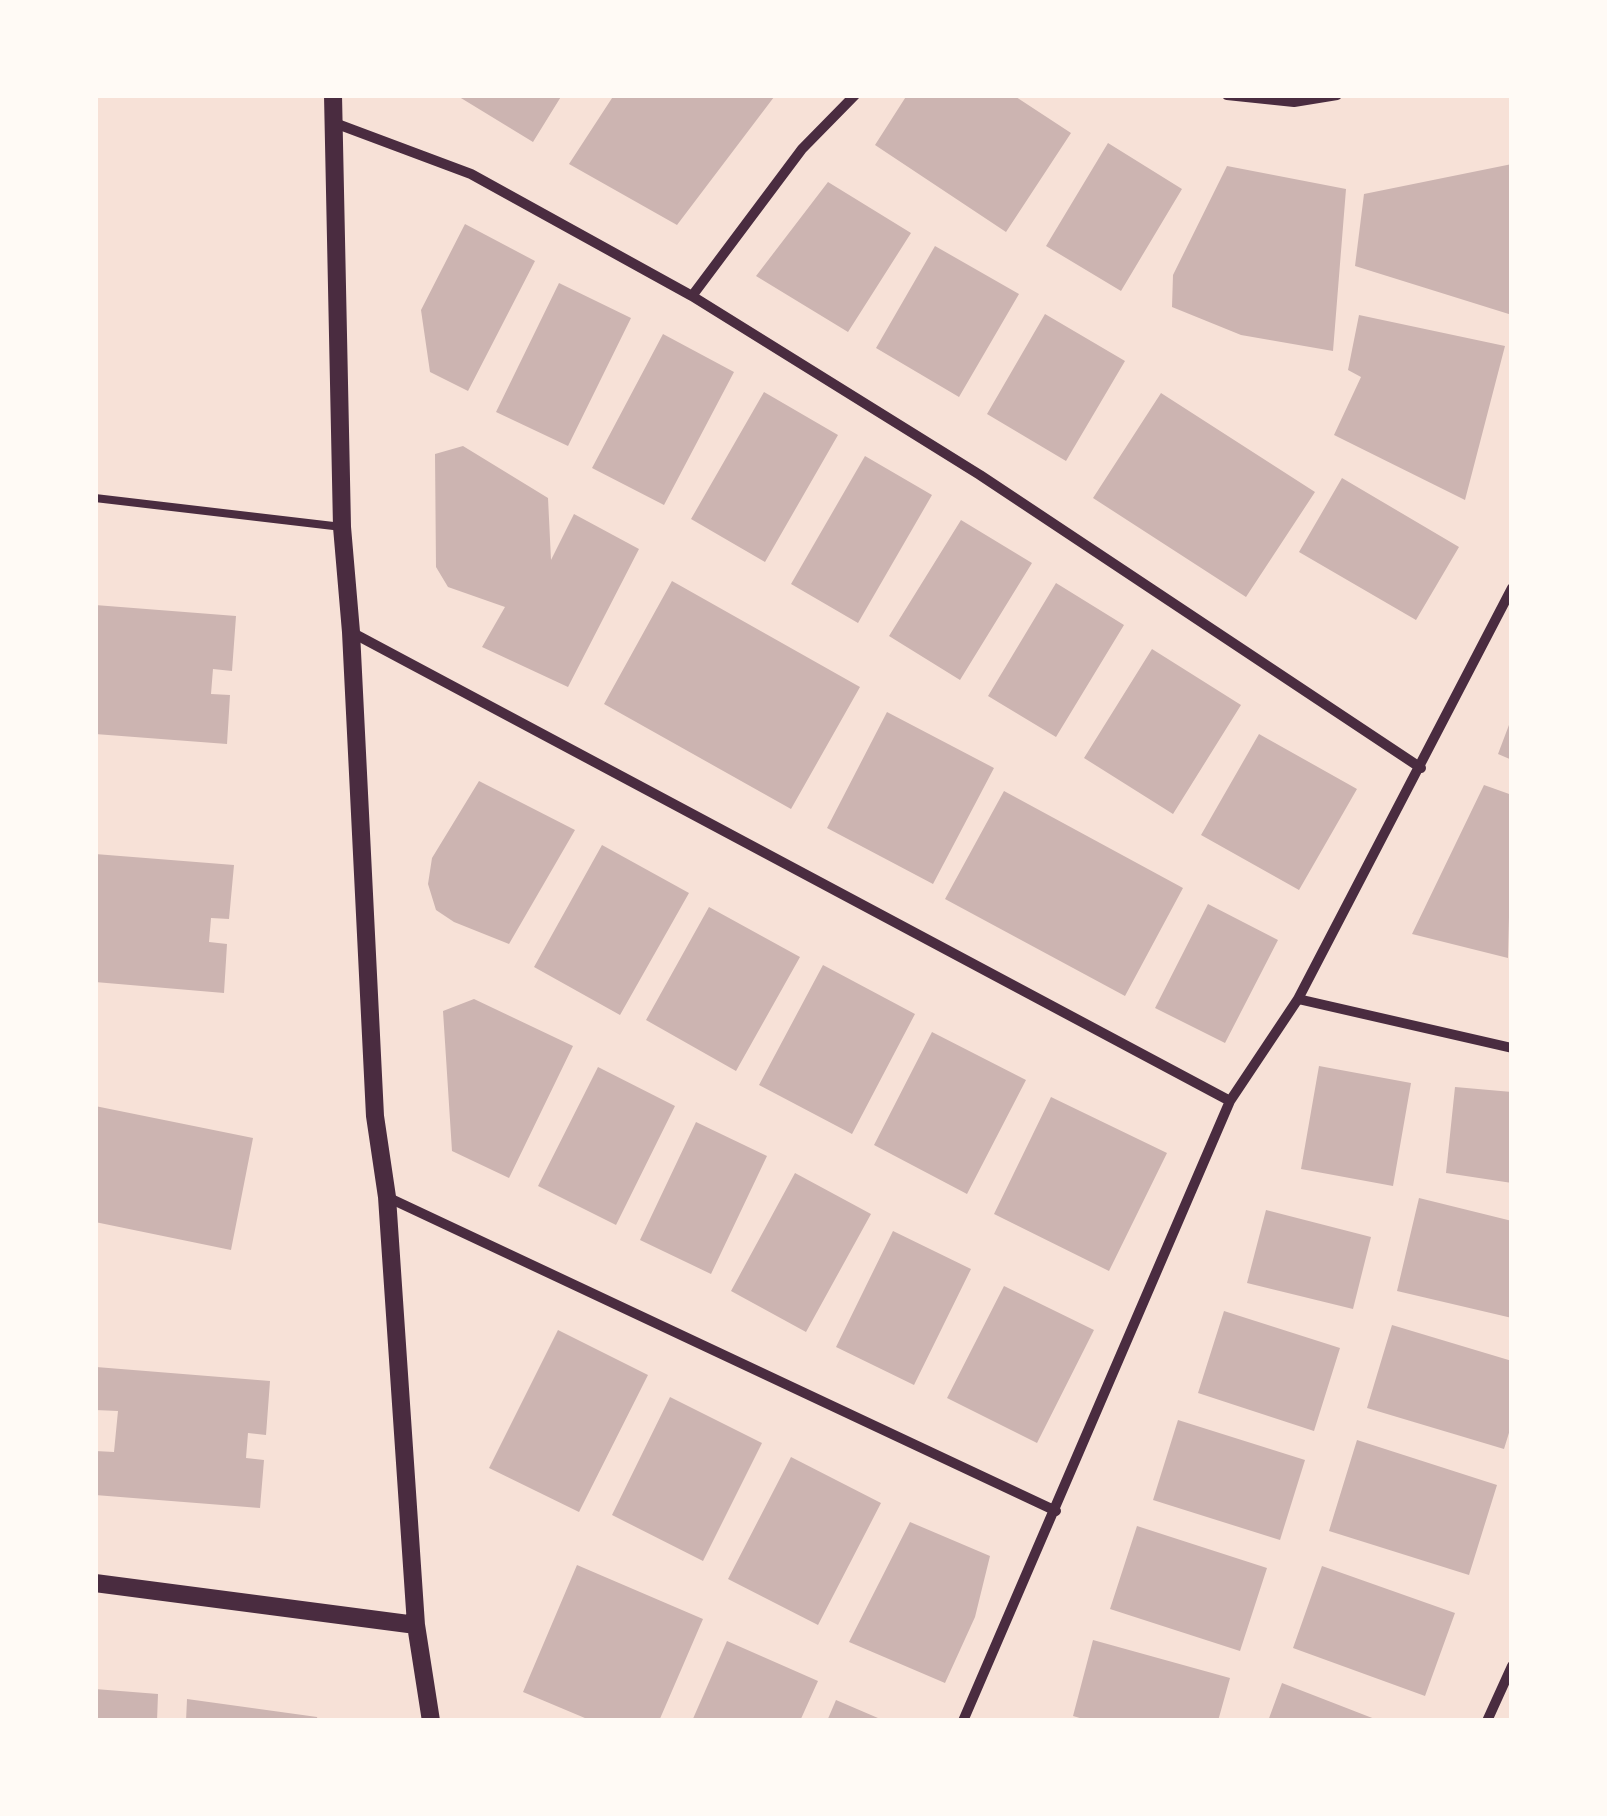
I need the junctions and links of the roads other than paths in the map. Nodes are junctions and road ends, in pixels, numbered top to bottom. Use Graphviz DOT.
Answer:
graph roads {
  1 [pos="333,95"];
  2 [pos="854,95"];
  3 [pos="1227,95"];
  4 [pos="1337,95"];
  5 [pos="330,122"];
  6 [pos="692,296"];
  7 [pos="95,498"];
  8 [pos="342,526"];
  9 [pos="1512,588"];
  10 [pos="351,632"];
  11 [pos="1420,768"];
  12 [pos="1298,999"];
  13 [pos="1512,1048"];
  14 [pos="1230,1101"];
  15 [pos="387,1197"];
  16 [pos="1056,1511"];
  17 [pos="95,1583"];
  18 [pos="416,1625"];
  19 [pos="1512,1666"];
  20 [pos="432,1721"];
  21 [pos="963,1721"];
  22 [pos="1488,1721"];
  1 -- 5 [label="street"];
  2 -- 6 [label="street"];
  3 -- 4 [label="street"];
  5 -- 6 [label="street"];
  5 -- 8 [label="street"];
  6 -- 11 [label="street"];
  7 -- 8 [label="lane"];
  8 -- 10 [label="street"];
  9 -- 11 [label="street"];
  10 -- 14 [label="street"];
  10 -- 15 [label="street"];
  11 -- 12 [label="street"];
  12 -- 13 [label="street"];
  12 -- 14 [label="street"];
  14 -- 16 [label="street"];
  15 -- 16 [label="street"];
  15 -- 18 [label="street"];
  16 -- 21 [label="street"];
  17 -- 18 [label="street"];
  18 -- 20 [label="street"];
  19 -- 22 [label="street"];
}
